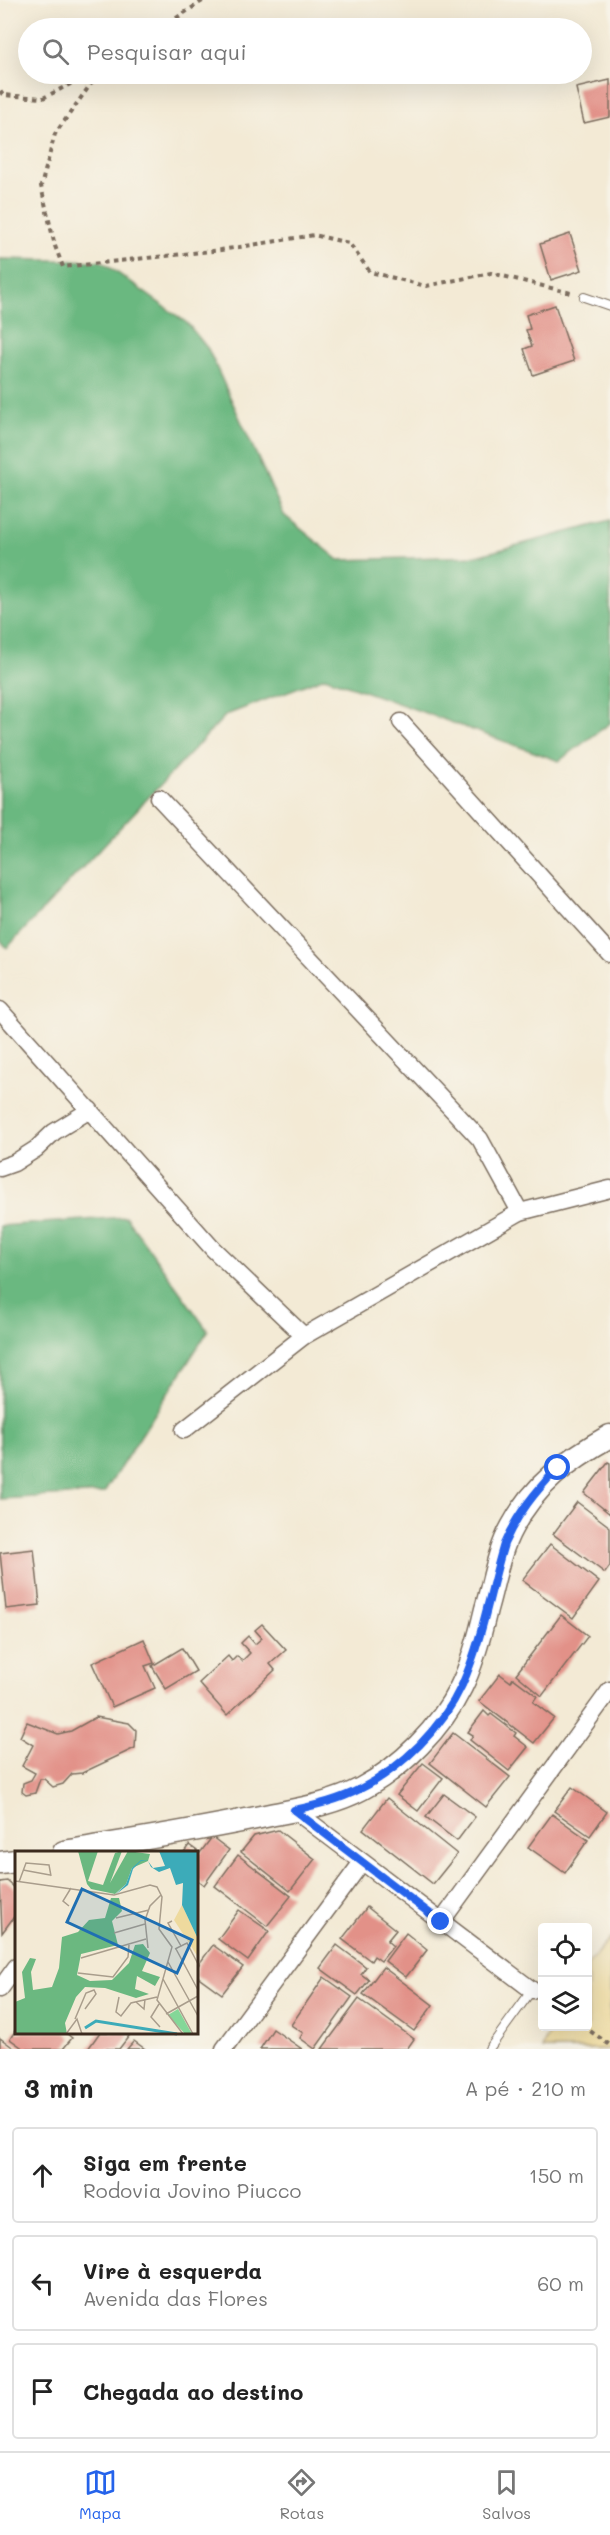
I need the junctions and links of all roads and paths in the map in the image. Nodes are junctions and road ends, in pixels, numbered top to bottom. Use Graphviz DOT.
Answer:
graph roads {
  1 [pos="204,0"];
  2 [pos="176,18"];
  3 [pos="71,84"];
  4 [pos="91,84"];
  5 [pos="0,91"];
  6 [pos="584,297"];
  7 [pos="610,306"];
  8 [pos="402,722"];
  9 [pos="159,798"];
  10 [pos="610,954"];
  11 [pos="0,1010"];
  12 [pos="90,1110"];
  13 [pos="0,1168"];
  14 [pos="610,1189"];
  15 [pos="520,1212"];
  16 [pos="304,1336"];
  17 [pos="184,1430"];
  18 [pos="610,1436"];
  19 [pos="610,1690"];
  20 [pos="294,1810"];
  21 [pos="103,1849"];
  22 [pos="77,1851"];
  23 [pos="15,1861"];
  24 [pos="362,1862"];
  25 [pos="0,1863"];
  26 [pos="441,1922"];
  27 [pos="15,1968"];
  28 [pos="0,1989"];
  29 [pos="532,1990"];
  30 [pos="591,2031"];
  31 [pos="610,2045"];
  32 [pos="224,2049"];
  33 [pos="489,2049"];
  1 -- 2 [label="path"];
  3 -- 5 [label="path"];
  4 -- 6 [label="path"];
  6 -- 7 [label="lane"];
  8 -- 10 [label="street"];
  9 -- 15 [label="street"];
  11 -- 12 [label="street"];
  12 -- 13 [label="street"];
  12 -- 16 [label="street"];
  14 -- 15 [label="street"];
  15 -- 16 [label="street"];
  16 -- 17 [label="street"];
  18 -- 20 [label="main road"];
  19 -- 26 [label="street"];
  20 -- 21 [label="main road"];
  20 -- 24 [label="street"];
  21 -- 22 [label="main road"];
  23 -- 25 [label="main road"];
  24 -- 26 [label="street"];
  24 -- 32 [label="street"];
  26 -- 29 [label="street"];
  27 -- 28 [label="street"];
  29 -- 33 [label="lane"];
  30 -- 31 [label="path"];
}
